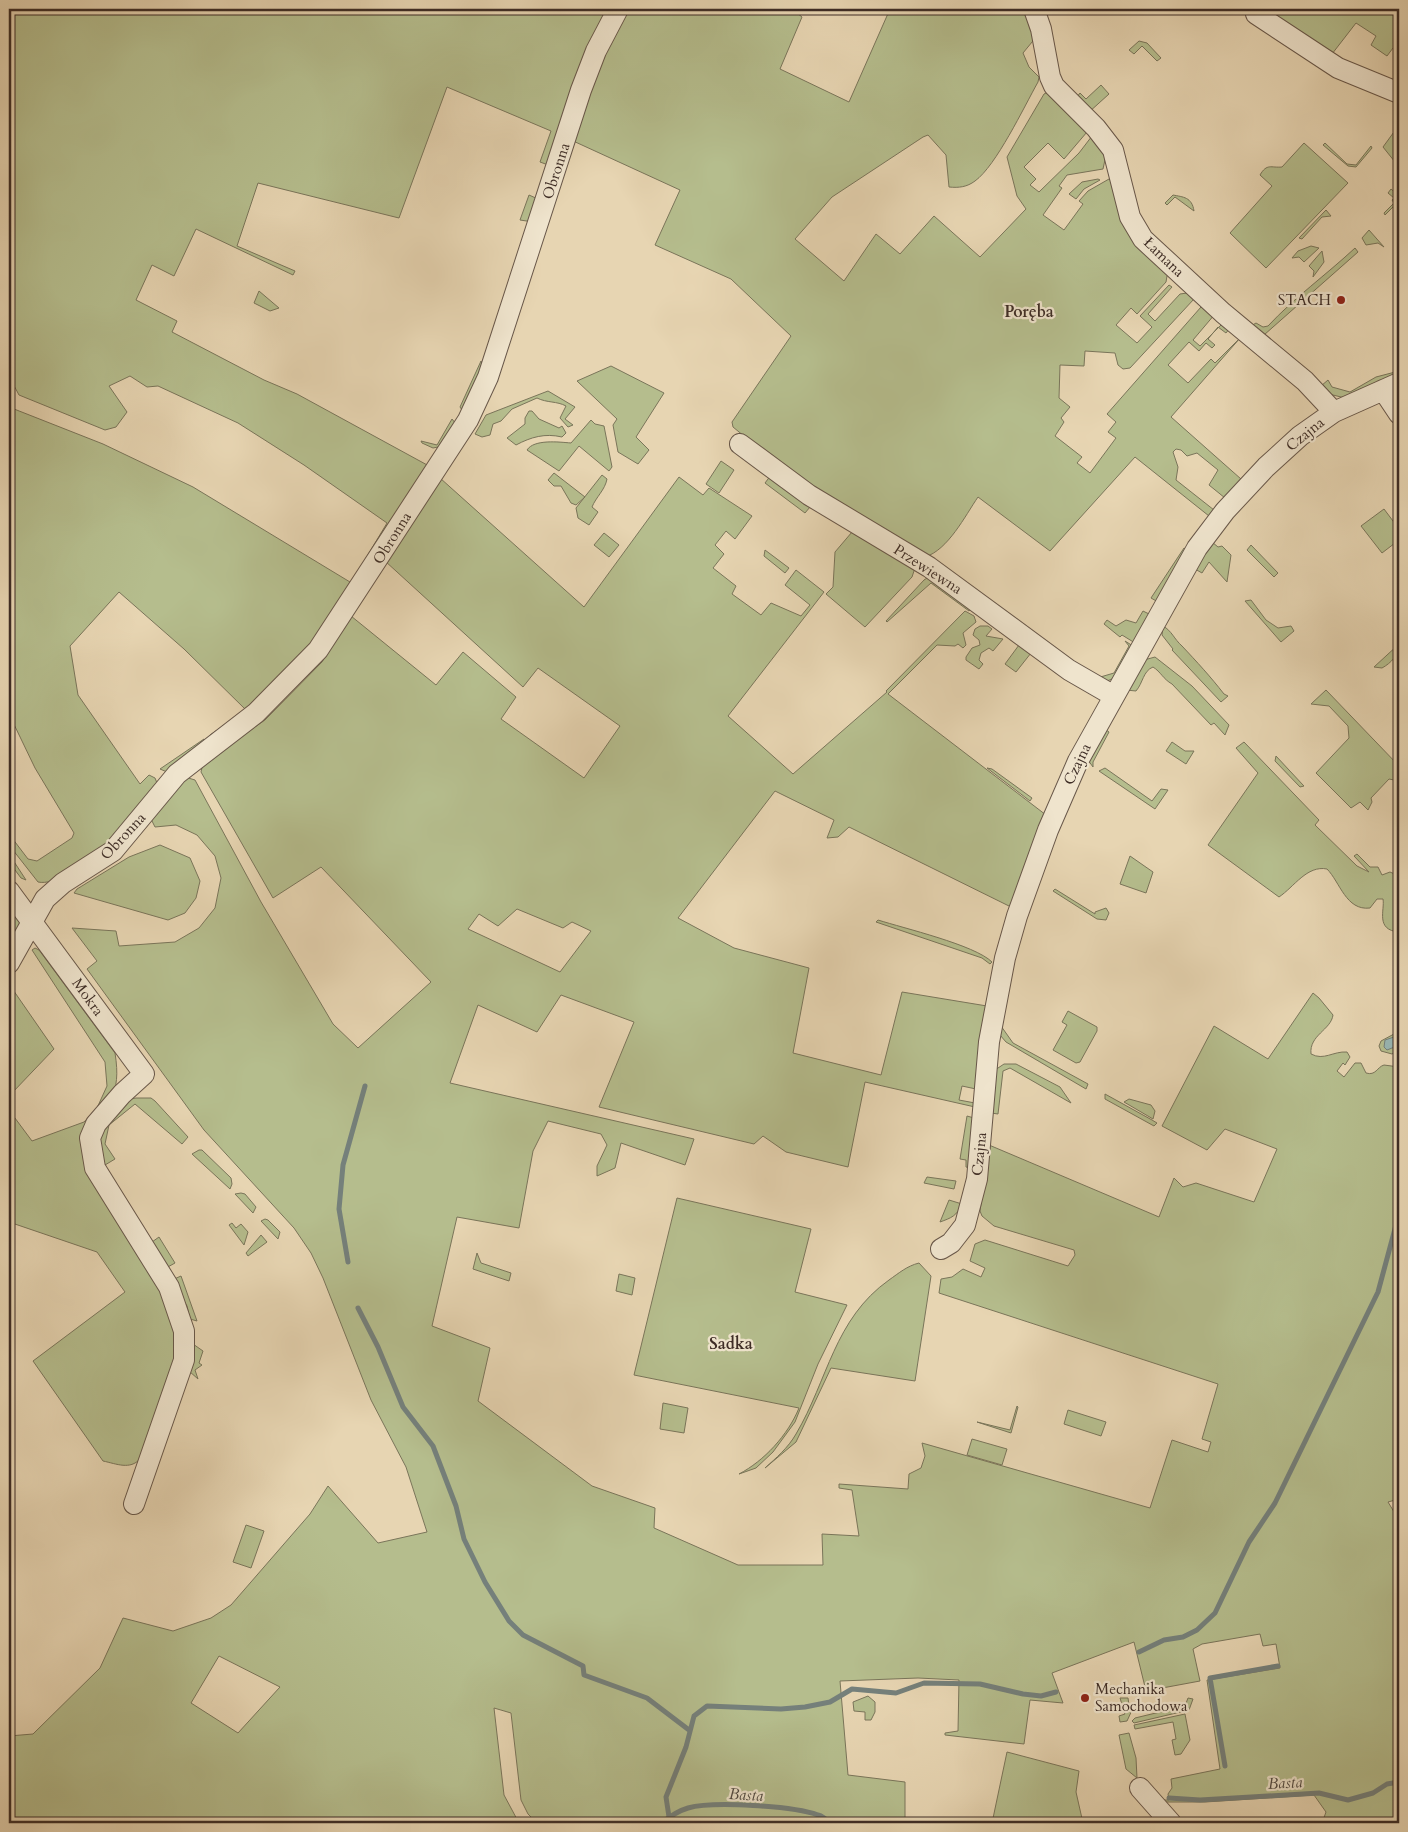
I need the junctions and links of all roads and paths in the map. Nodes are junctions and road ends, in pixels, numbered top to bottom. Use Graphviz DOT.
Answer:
graph roads {
  1 [pos="618,9"];
  2 [pos="1034,9"];
  3 [pos="1256,14"];
  4 [pos="1399,93"];
  5 [pos="1391,386"];
  6 [pos="1334,412"];
  7 [pos="1399,414"];
  8 [pos="740,444"];
  9 [pos="1114,696"];
  10 [pos="9,891"];
  11 [pos="32,920"];
  12 [pos="9,963"];
  13 [pos="941,1250"];
  14 [pos="134,1504"];
  15 [pos="1140,1788"];
  16 [pos="1171,1823"];
  1 -- 11 [label="street, Obronna"];
  2 -- 6 [label="street, Łamana"];
  3 -- 4 [label="street"];
  5 -- 6 [label="street, Czajna"];
  5 -- 7 [label="street"];
  6 -- 9 [label="street, Czajna"];
  8 -- 9 [label="street, Przewiewna"];
  9 -- 13 [label="street, Czajna"];
  10 -- 11 [label="street, Mokra"];
  11 -- 12 [label="street, Obronna"];
  11 -- 14 [label="street, Mokra"];
  15 -- 16 [label="street"];
}
